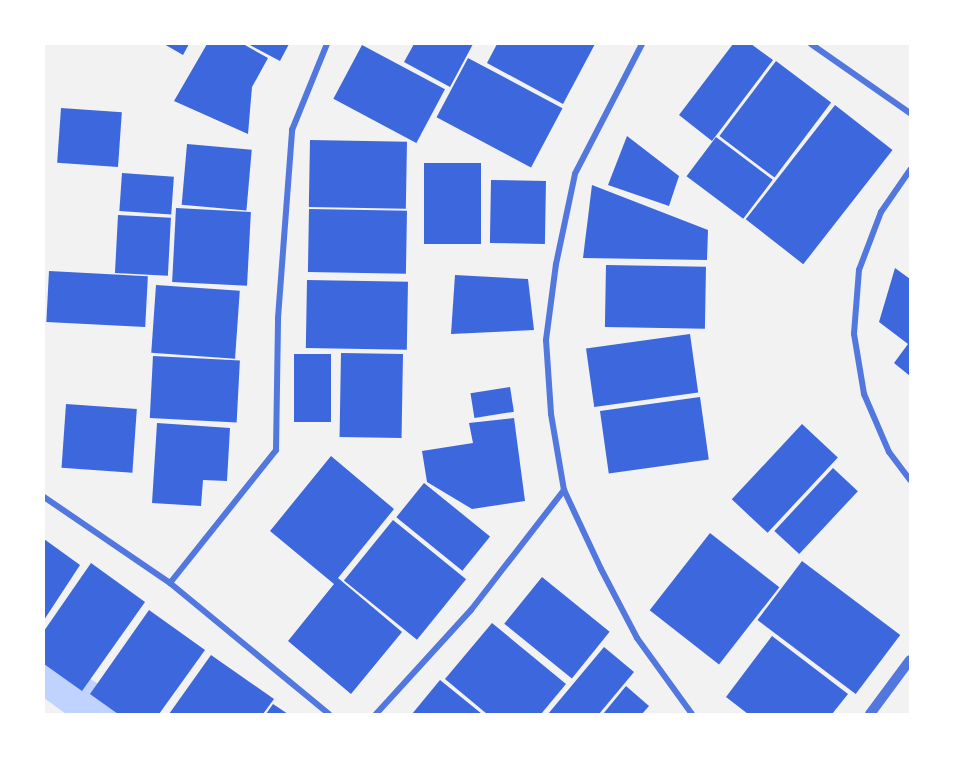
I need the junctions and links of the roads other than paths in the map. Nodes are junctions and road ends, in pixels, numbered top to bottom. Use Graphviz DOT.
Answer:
graph roads {
  1 [pos="327,44"];
  2 [pos="642,44"];
  3 [pos="811,44"];
  4 [pos="910,113"];
  5 [pos="910,170"];
  6 [pos="910,480"];
  7 [pos="564,490"];
  8 [pos="44,498"];
  9 [pos="170,583"];
  10 [pos="910,660"];
  11 [pos="329,714"];
  12 [pos="376,714"];
  13 [pos="692,714"];
  14 [pos="870,714"];
  1 -- 9 [label="street"];
  2 -- 7 [label="street"];
  3 -- 4 [label="street"];
  5 -- 6 [label="street"];
  7 -- 12 [label="street"];
  7 -- 13 [label="street"];
  8 -- 9 [label="street"];
  9 -- 11 [label="street"];
  10 -- 14 [label="street"];
}
